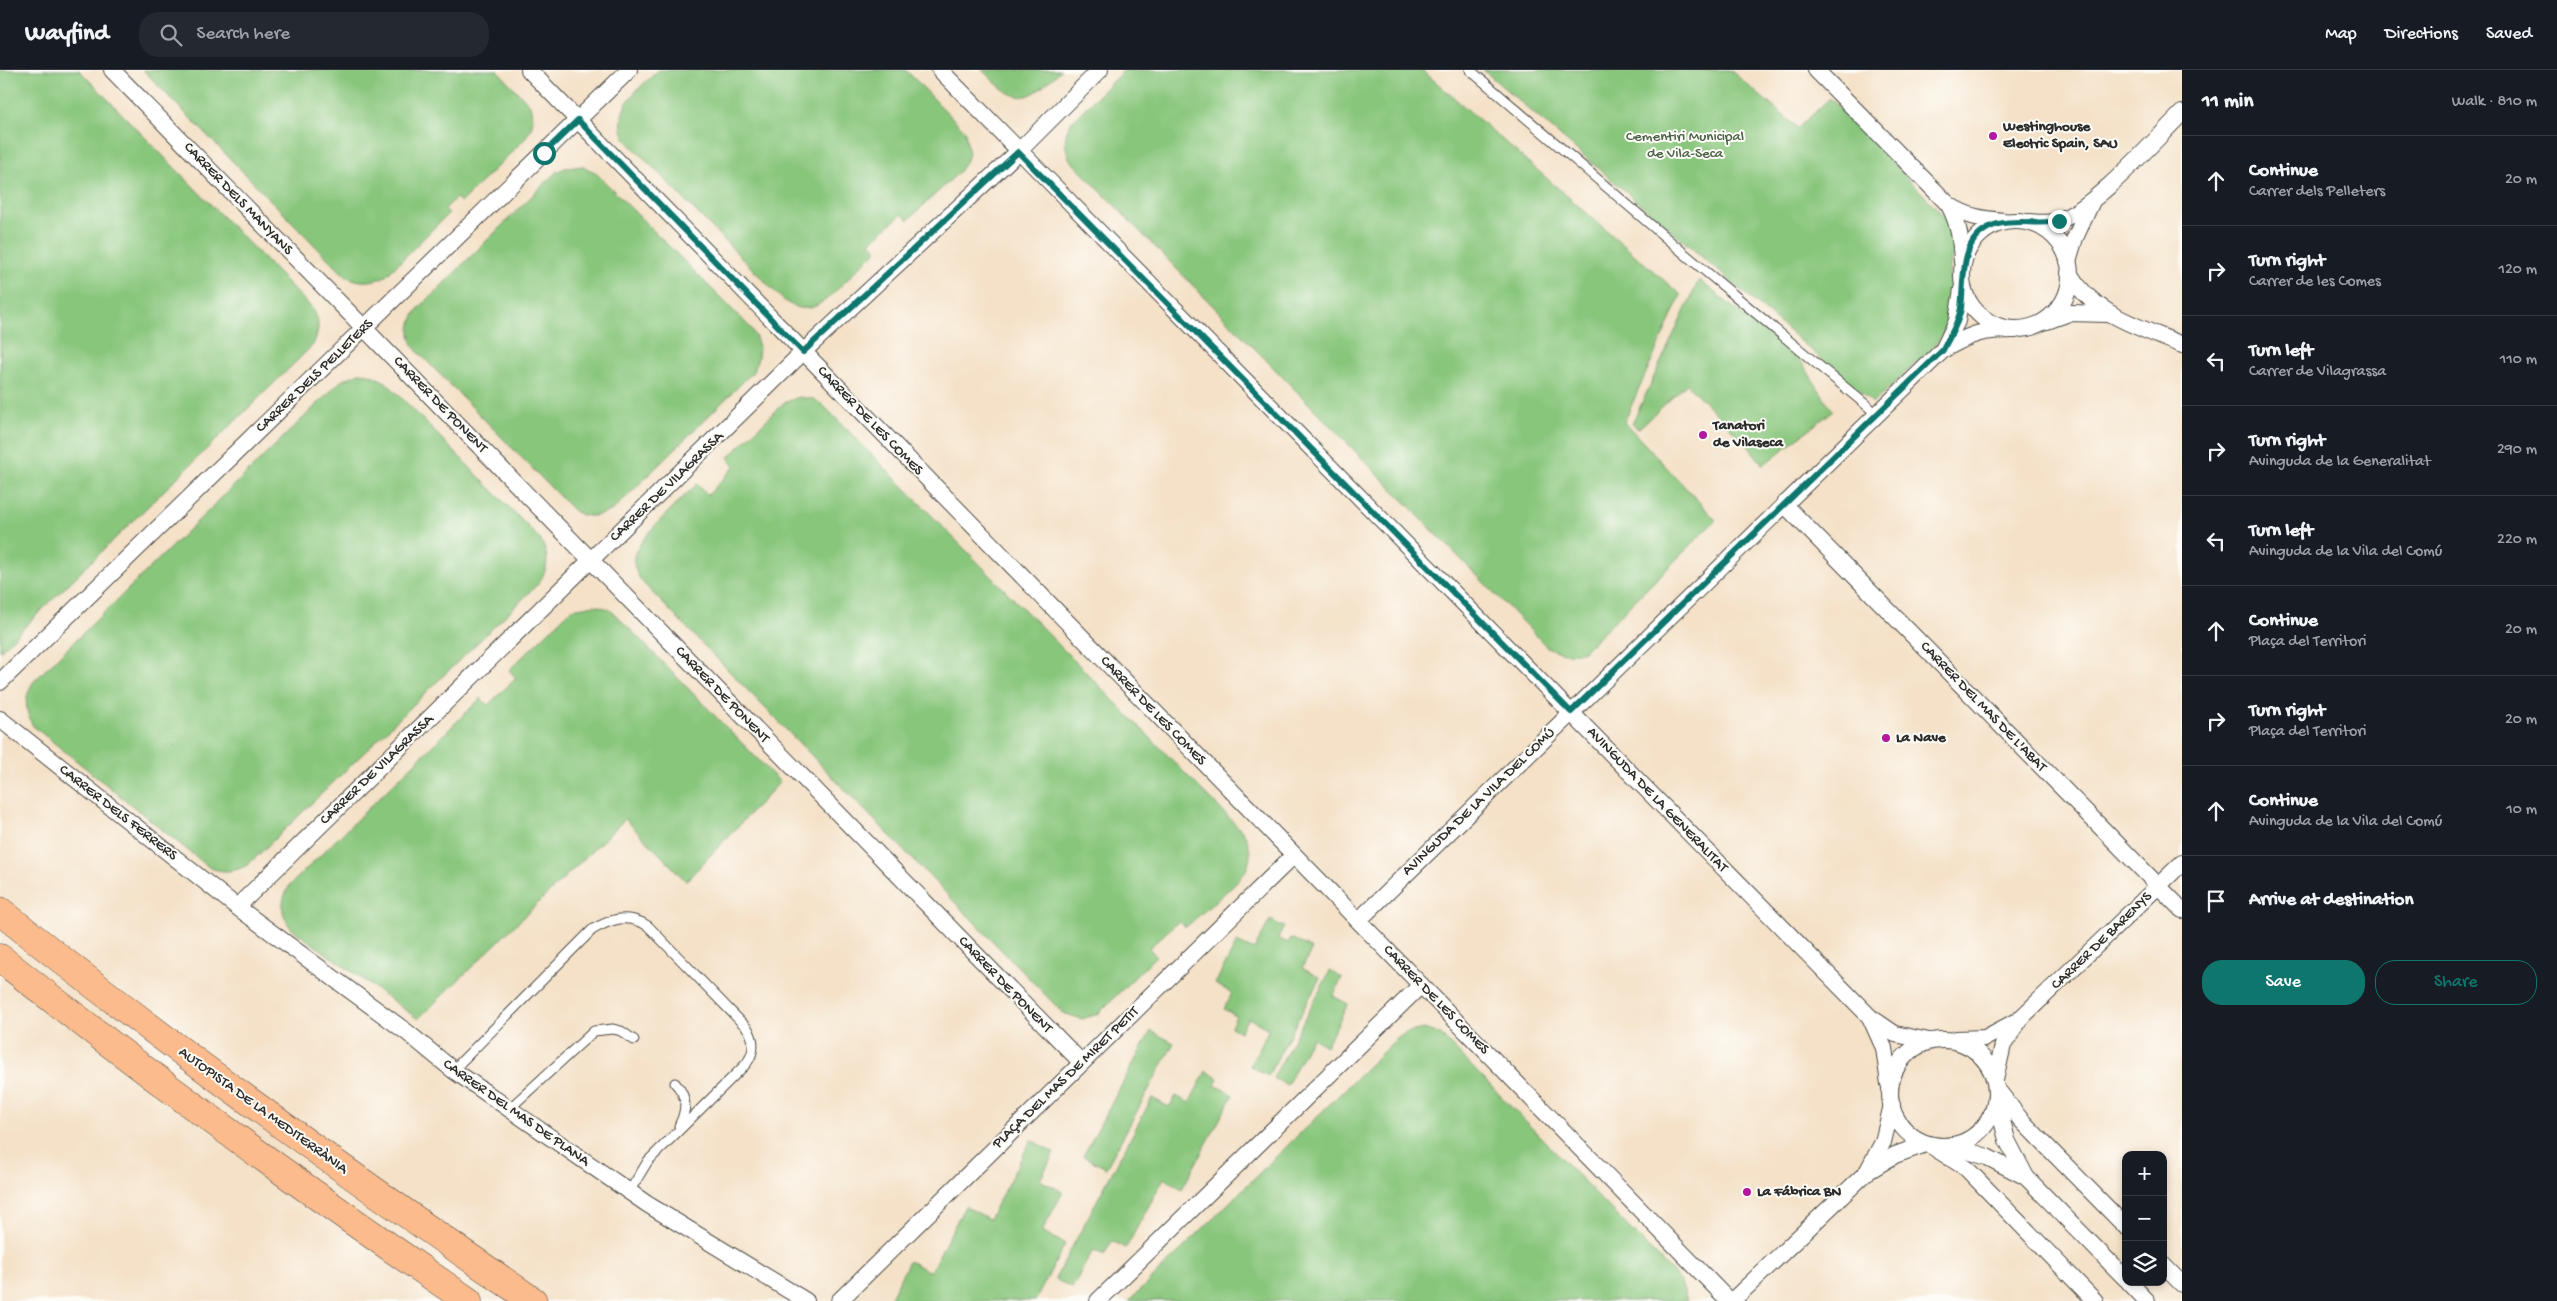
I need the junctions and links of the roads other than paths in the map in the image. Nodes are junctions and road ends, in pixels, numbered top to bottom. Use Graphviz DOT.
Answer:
graph roads {
  1 [pos="112,70"];
  2 [pos="529,70"];
  3 [pos="629,70"];
  4 [pos="940,70"];
  5 [pos="1100,70"];
  6 [pos="1470,70"];
  7 [pos="1816,70"];
  8 [pos="2182,113"];
  9 [pos="578,120"];
  10 [pos="1018,152"];
  11 [pos="2092,201"];
  12 [pos="1949,205"];
  13 [pos="2020,222"];
  14 [pos="2069,267"];
  15 [pos="1962,274"];
  16 [pos="2108,314"];
  17 [pos="2034,326"];
  18 [pos="365,328"];
  19 [pos="2016,330"];
  20 [pos="2182,345"];
  21 [pos="1943,350"];
  22 [pos="803,352"];
  23 [pos="1877,414"];
  24 [pos="1784,504"];
  25 [pos="591,561"];
  26 [pos="0,682"];
  27 [pos="1571,712"];
  28 [pos="0,718"];
  29 [pos="1294,855"];
  30 [pos="2182,863"];
  31 [pos="2158,886"];
  32 [pos="237,907"];
  33 [pos="2182,910"];
  34 [pos="0,911"];
  35 [pos="1359,920"];
  36 [pos="0,958"];
  37 [pos="1421,985"];
  38 [pos="1870,1017"];
  39 [pos="2021,1018"];
  40 [pos="1948,1039"];
  41 [pos="634,1040"];
  42 [pos="1929,1041"];
  43 [pos="1081,1062"];
  44 [pos="453,1070"];
  45 [pos="675,1083"];
  46 [pos="1996,1089"];
  47 [pos="1891,1101"];
  48 [pos="510,1109"];
  49 [pos="673,1137"];
  50 [pos="1929,1145"];
  51 [pos="1952,1146"];
  52 [pos="1867,1172"];
  53 [pos="2026,1177"];
  54 [pos="630,1192"];
  55 [pos="2122,1223"];
  56 [pos="2167,1269"];
  57 [pos="2122,1275"];
  58 [pos="2182,1284"];
  59 [pos="2133,1286"];
  60 [pos="468,1301"];
  61 [pos="533,1301"];
  62 [pos="806,1301"];
  63 [pos="838,1301"];
  64 [pos="1098,1301"];
  65 [pos="1730,1301"];
  66 [pos="2096,1301"];
  67 [pos="2147,1301"];
  1 -- 18 [label="street, CARRER DELS MANYANS"];
  2 -- 9 [label="street, CARRER DE LES COMES"];
  3 -- 9 [label="street, CARRER DELS PELLETERS"];
  4 -- 10 [label="street, AVINGUDA DE LA GENERALITAT"];
  5 -- 10 [label="street, CARRER DE VILAGRASSA"];
  6 -- 23 [label="lane"];
  7 -- 12 [label="street"];
  8 -- 11 [label="street"];
  9 -- 18 [label="street, CARRER DELS PELLETERS"];
  9 -- 22 [label="street, CARRER DE LES COMES"];
  10 -- 22 [label="street, CARRER DE VILAGRASSA"];
  10 -- 27 [label="street, AVINGUDA DE LA GENERALITAT"];
  11 -- 13 [label="street"];
  11 -- 14 [label="street"];
  12 -- 13 [label="street"];
  12 -- 15 [label="street"];
  13 -- 14 [label="street"];
  13 -- 15 [label="street"];
  14 -- 16 [label="street"];
  14 -- 17 [label="street"];
  15 -- 19 [label="street"];
  15 -- 21 [label="street, AVINGUDA DE LA VILA DEL COMÚ"];
  16 -- 17 [label="street"];
  16 -- 20 [label="street"];
  17 -- 19 [label="street"];
  18 -- 25 [label="street, CARRER DE PONENT"];
  18 -- 26 [label="street, CARRER DELS PELLETERS"];
  19 -- 21 [label="street, AVINGUDA DE LA VILA DEL COMÚ"];
  21 -- 23 [label="street, AVINGUDA DE LA VILA DEL COMÚ"];
  22 -- 25 [label="street, CARRER DE VILAGRASSA"];
  22 -- 29 [label="street, CARRER DE LES COMES"];
  23 -- 24 [label="street, AVINGUDA DE LA VILA DEL COMÚ"];
  24 -- 27 [label="street, AVINGUDA DE LA VILA DEL COMÚ"];
  24 -- 31 [label="street, CARRER DEL MAS DE L'ABAT"];
  25 -- 32 [label="street, CARRER DE VILAGRASSA"];
  25 -- 43 [label="street, CARRER DE PONENT"];
  27 -- 35 [label="street, AVINGUDA DE LA VILA DEL COMÚ"];
  27 -- 38 [label="street, AVINGUDA DE LA GENERALITAT"];
  28 -- 32 [label="street, CARRER DELS FERRERS"];
  29 -- 35 [label="street, CARRER DE LES COMES"];
  29 -- 43 [label="street, PLAÇA DEL MAS DE MIRET PETIT"];
  30 -- 31 [label="street, CARRER DE BARENYS"];
  31 -- 33 [label="street, CARRER DEL MAS DE L'ABAT"];
  31 -- 39 [label="street, CARRER DE BARENYS"];
  32 -- 44 [label="street, CARRER DEL MAS DE PLANA"];
  34 -- 61 [label="highway, AUTOPISTA DE LA MEDITERRÀNIA"];
  35 -- 37 [label="street, CARRER DE LES COMES"];
  36 -- 60 [label="highway"];
  37 -- 64 [label="street"];
  37 -- 65 [label="street, CARRER DE LES COMES"];
  38 -- 42 [label="street, AVINGUDA DE LA GENERALITAT"];
  38 -- 47 [label="street, AVINGUDA DE LA GENERALITAT"];
  39 -- 40 [label="street, CARRER DE BARENYS"];
  39 -- 46 [label="street, CARRER DE BARENYS"];
  40 -- 42 [label="street"];
  40 -- 46 [label="street"];
  41 -- 48 [label="lane"];
  42 -- 47 [label="street"];
  43 -- 63 [label="street, PLAÇA DEL MAS DE MIRET PETIT"];
  44 -- 48 [label="street, CARRER DEL MAS DE PLANA"];
  44 -- 49 [label="lane"];
  45 -- 49 [label="lane"];
  46 -- 51 [label="street"];
  46 -- 53 [label="street"];
  46 -- 55 [label="street"];
  47 -- 50 [label="street"];
  47 -- 52 [label="street"];
  48 -- 54 [label="street, CARRER DEL MAS DE PLANA"];
  49 -- 54 [label="lane"];
  50 -- 51 [label="street"];
  50 -- 52 [label="street"];
  50 -- 66 [label="street"];
  51 -- 53 [label="street"];
  52 -- 65 [label="street"];
  53 -- 57 [label="street"];
  54 -- 62 [label="street, CARRER DEL MAS DE PLANA"];
  56 -- 58 [label="street"];
  59 -- 67 [label="street"];
}
